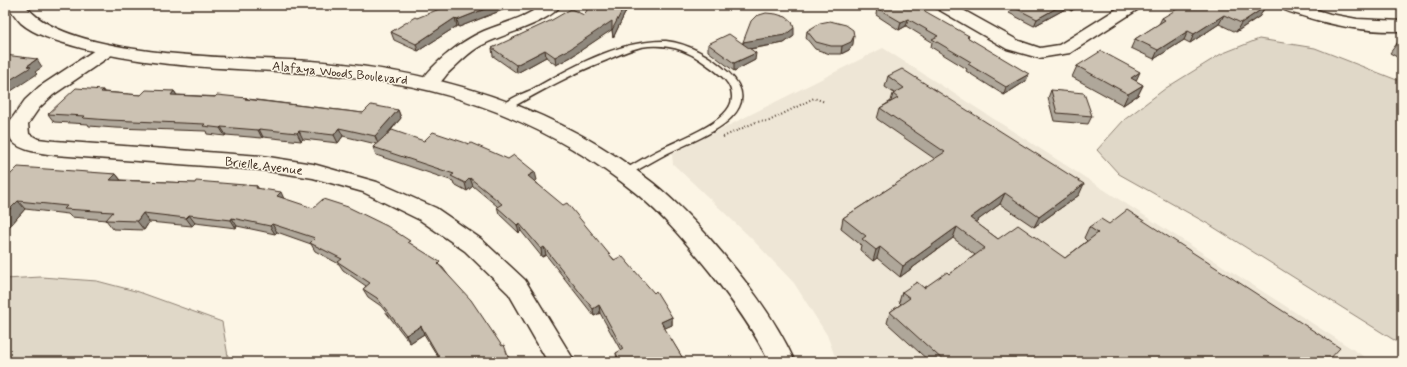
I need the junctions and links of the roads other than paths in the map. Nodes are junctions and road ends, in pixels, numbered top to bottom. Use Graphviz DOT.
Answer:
graph roads {
  1 [pos="16,5"];
  2 [pos="553,5"];
  3 [pos="942,5"];
  4 [pos="1134,5"];
  5 [pos="1286,5"];
  6 [pos="1402,26"];
  7 [pos="107,50"];
  8 [pos="429,83"];
  9 [pos="506,106"];
  10 [pos="12,126"];
  11 [pos="627,172"];
  12 [pos="562,362"];
  13 [pos="782,362"];
  1 -- 7 [label="street, Alafaya Woods Boulevard"];
  2 -- 8 [label="street"];
  3 -- 4 [label="street"];
  5 -- 6 [label="street"];
  7 -- 8 [label="street, Alafaya Woods Boulevard"];
  7 -- 10 [label="street, Brielle Avenue"];
  8 -- 9 [label="street, Alafaya Woods Boulevard"];
  9 -- 11 [label="street, Alafaya Woods Boulevard"];
  9 -- 11 [label="lane"];
  10 -- 12 [label="street, Brielle Avenue"];
  11 -- 13 [label="street, Alafaya Woods Boulevard"];
}
